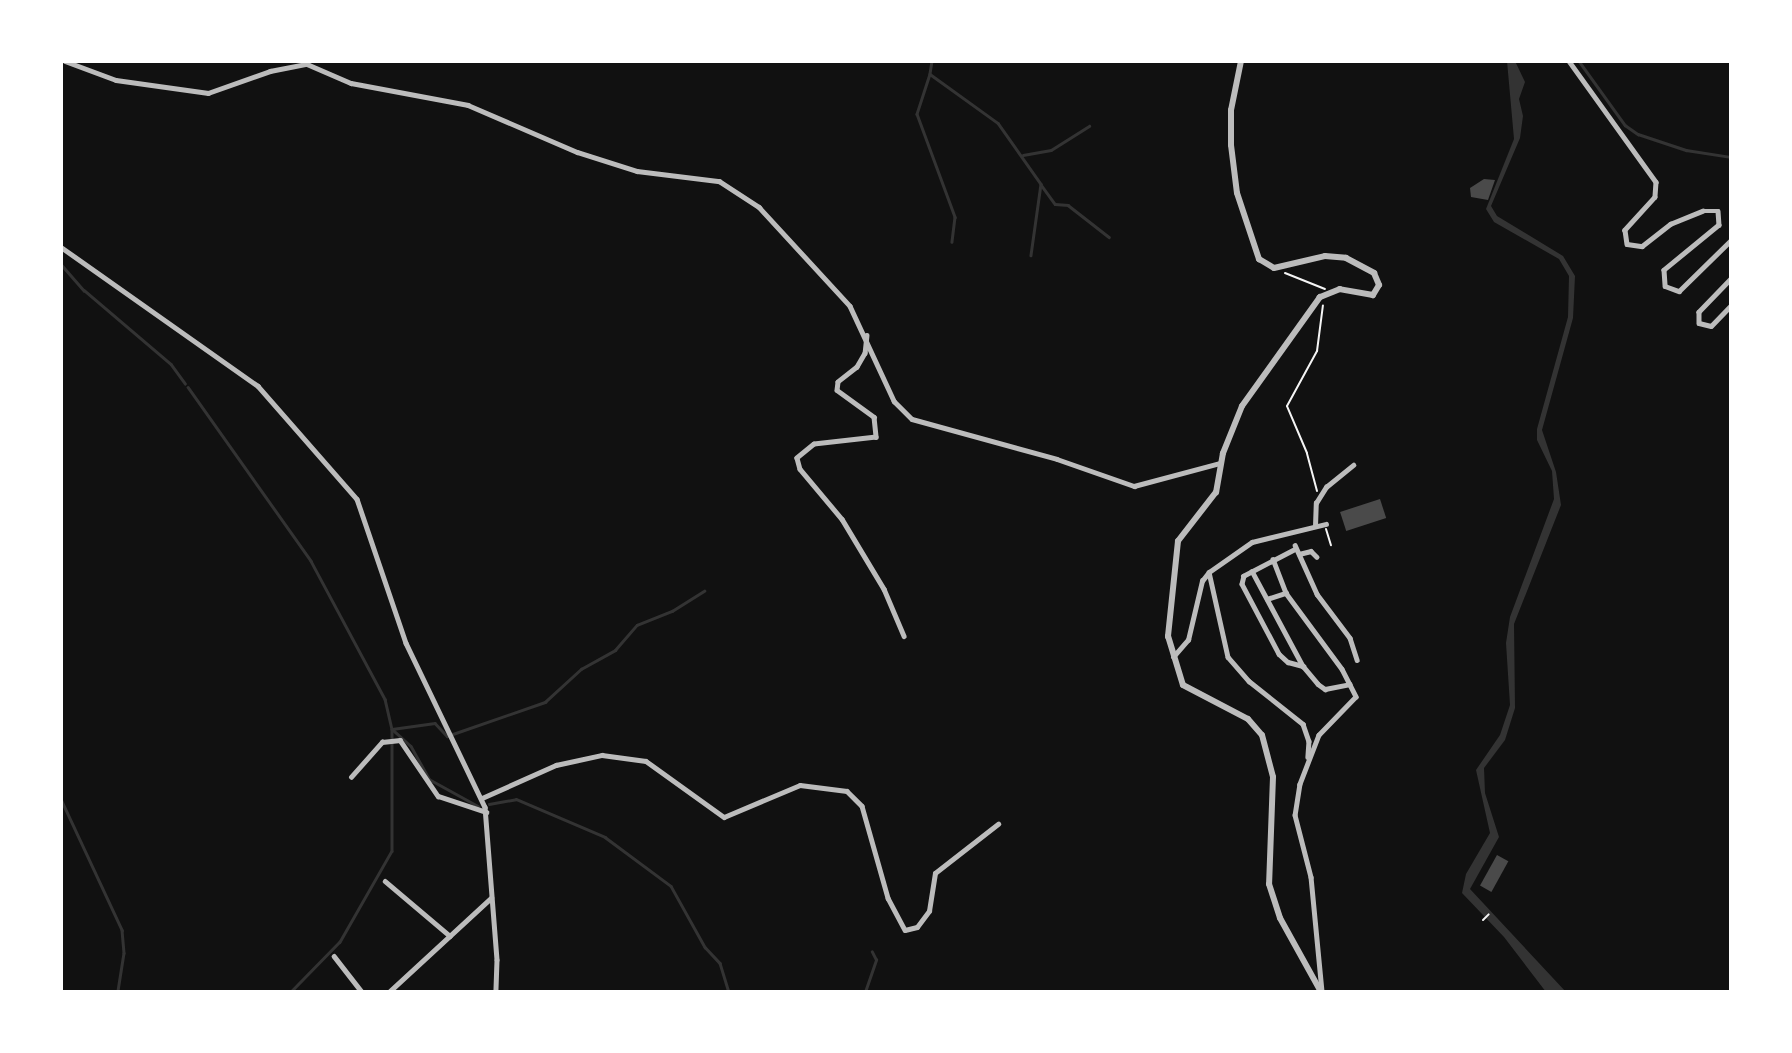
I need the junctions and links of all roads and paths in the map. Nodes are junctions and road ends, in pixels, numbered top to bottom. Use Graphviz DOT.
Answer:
graph roads {
  1 [pos="65,61"];
  2 [pos="1241,61"];
  3 [pos="1569,61"];
  4 [pos="1731,240"];
  5 [pos="61,247"];
  6 [pos="1274,268"];
  7 [pos="1731,279"];
  8 [pos="1325,294"];
  9 [pos="1731,304"];
  10 [pos="867,334"];
  11 [pos="1220,463"];
  12 [pos="1353,465"];
  13 [pos="1318,499"];
  14 [pos="1325,524"];
  15 [pos="1315,526"];
  16 [pos="1331,545"];
  17 [pos="1297,549"];
  18 [pos="1317,558"];
  19 [pos="1273,559"];
  20 [pos="1252,571"];
  21 [pos="1209,572"];
  22 [pos="1286,593"];
  23 [pos="1267,599"];
  24 [pos="904,636"];
  25 [pos="1172,657"];
  26 [pos="1357,660"];
  27 [pos="1303,666"];
  28 [pos="1350,684"];
  29 [pos="1307,764"];
  30 [pos="351,777"];
  31 [pos="482,798"];
  32 [pos="485,812"];
  33 [pos="998,824"];
  34 [pos="385,881"];
  35 [pos="491,898"];
  36 [pos="1489,914"];
  37 [pos="1483,920"];
  38 [pos="450,936"];
  39 [pos="334,956"];
  40 [pos="398,984"];
  41 [pos="362,992"];
  42 [pos="389,992"];
  43 [pos="400,992"];
  44 [pos="496,992"];
  45 [pos="1321,992"];
  1 -- 10 [label="street"];
  2 -- 6 [label="street"];
  3 -- 4 [label="street"];
  5 -- 31 [label="street"];
  6 -- 8 [label="path"];
  6 -- 8 [label="street"];
  7 -- 9 [label="street"];
  8 -- 11 [label="street"];
  8 -- 13 [label="path"];
  10 -- 11 [label="street"];
  10 -- 24 [label="street"];
  11 -- 25 [label="street"];
  12 -- 13 [label="street"];
  13 -- 15 [label="street"];
  14 -- 15 [label="street"];
  14 -- 16 [label="path"];
  15 -- 21 [label="street"];
  17 -- 18 [label="street"];
  17 -- 19 [label="street"];
  17 -- 26 [label="street"];
  19 -- 20 [label="street"];
  19 -- 22 [label="street"];
  20 -- 23 [label="street"];
  20 -- 27 [label="street"];
  21 -- 25 [label="street"];
  21 -- 29 [label="street"];
  22 -- 23 [label="street"];
  22 -- 28 [label="street"];
  23 -- 27 [label="street"];
  25 -- 45 [label="street"];
  27 -- 28 [label="street"];
  28 -- 29 [label="street"];
  29 -- 45 [label="street"];
  30 -- 32 [label="street"];
  31 -- 32 [label="street"];
  31 -- 33 [label="street"];
  32 -- 35 [label="street"];
  34 -- 38 [label="street"];
  35 -- 38 [label="street"];
  35 -- 44 [label="street"];
  36 -- 37 [label="path"];
  38 -- 40 [label="street"];
  39 -- 41 [label="street"];
  40 -- 42 [label="street"];
  40 -- 43 [label="street"];
}
